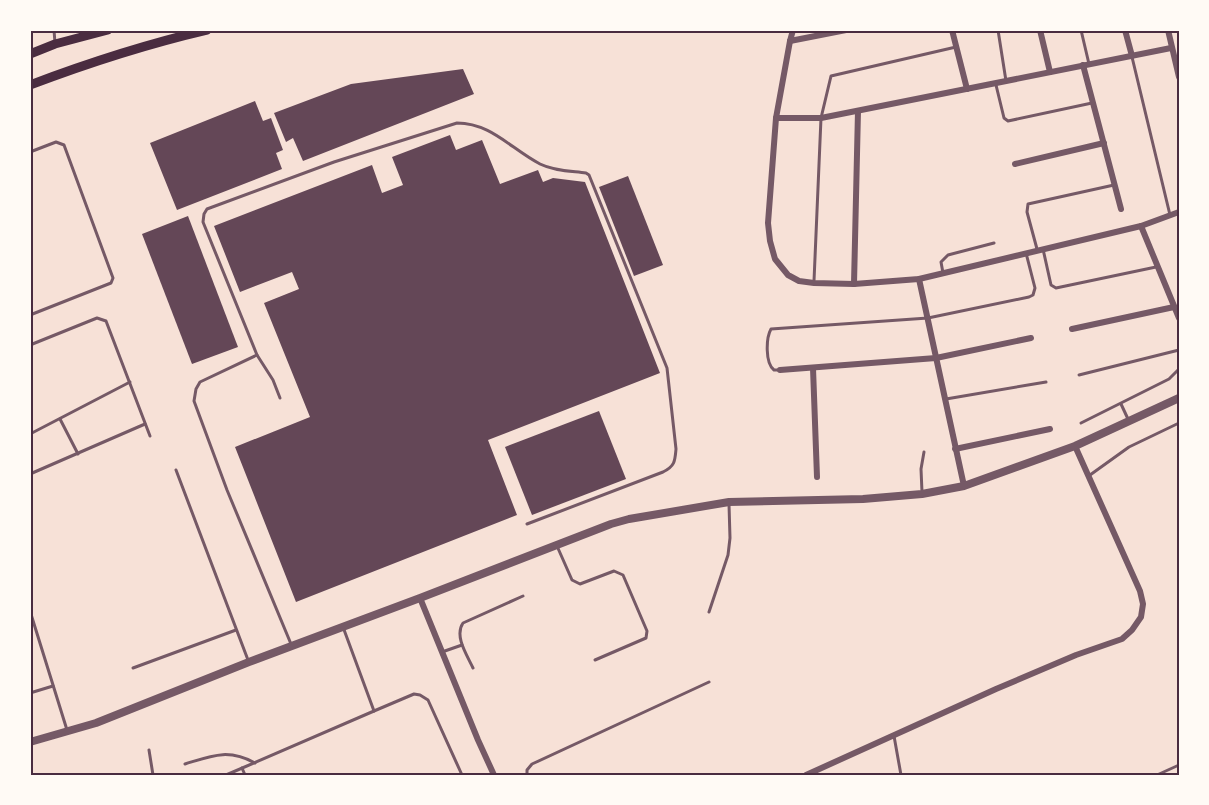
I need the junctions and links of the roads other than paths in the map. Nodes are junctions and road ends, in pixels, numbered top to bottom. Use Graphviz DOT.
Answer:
graph roads {
  1 [pos="54,30"];
  2 [pos="108,30"];
  3 [pos="207,30"];
  4 [pos="793,30"];
  5 [pos="846,30"];
  6 [pos="952,30"];
  7 [pos="998,30"];
  8 [pos="1040,30"];
  9 [pos="1081,30"];
  10 [pos="1125,30"];
  11 [pos="1168,30"];
  12 [pos="790,40"];
  13 [pos="55,44"];
  14 [pos="956,47"];
  15 [pos="1171,48"];
  16 [pos="30,54"];
  17 [pos="1132,56"];
  18 [pos="1086,65"];
  19 [pos="1050,72"];
  20 [pos="1179,77"];
  21 [pos="1006,81"];
  22 [pos="995,83"];
  23 [pos="30,85"];
  24 [pos="967,89"];
  25 [pos="1093,103"];
  26 [pos="858,111"];
  27 [pos="776,117"];
  28 [pos="821,118"];
  29 [pos="1104,143"];
  30 [pos="30,152"];
  31 [pos="1015,164"];
  32 [pos="1115,185"];
  33 [pos="1121,209"];
  34 [pos="1179,212"];
  35 [pos="1170,215"];
  36 [pos="1141,226"];
  37 [pos="994,243"];
  38 [pos="1040,250"];
  39 [pos="1026,254"];
  40 [pos="1158,267"];
  41 [pos="943,273"];
  42 [pos="919,279"];
  43 [pos="814,283"];
  44 [pos="854,284"];
  45 [pos="1174,307"];
  46 [pos="30,315"];
  47 [pos="928,318"];
  48 [pos="1179,318"];
  49 [pos="1072,329"];
  50 [pos="1031,338"];
  51 [pos="30,345"];
  52 [pos="1179,350"];
  53 [pos="257,355"];
  54 [pos="936,358"];
  55 [pos="813,368"];
  56 [pos="1179,369"];
  57 [pos="780,370"];
  58 [pos="1079,375"];
  59 [pos="130,382"];
  60 [pos="1046,382"];
  61 [pos="280,398"];
  62 [pos="1179,398"];
  63 [pos="944,400"];
  64 [pos="1121,404"];
  65 [pos="60,418"];
  66 [pos="1128,420"];
  67 [pos="1081,423"];
  68 [pos="1179,423"];
  69 [pos="145,424"];
  70 [pos="1050,429"];
  71 [pos="30,434"];
  72 [pos="150,436"];
  73 [pos="1075,446"];
  74 [pos="955,448"];
  75 [pos="924,452"];
  76 [pos="78,454"];
  77 [pos="176,470"];
  78 [pos="30,474"];
  79 [pos="1089,476"];
  80 [pos="817,477"];
  81 [pos="964,486"];
  82 [pos="922,494"];
  83 [pos="729,502"];
  84 [pos="527,524"];
  85 [pos="557,546"];
  86 [pos="523,596"];
  87 [pos="420,598"];
  88 [pos="30,611"];
  89 [pos="709,612"];
  90 [pos="344,627"];
  91 [pos="236,630"];
  92 [pos="462,645"];
  93 [pos="292,646"];
  94 [pos="442,652"];
  95 [pos="595,660"];
  96 [pos="249,662"];
  97 [pos="133,668"];
  98 [pos="473,668"];
  99 [pos="709,682"];
  100 [pos="53,686"];
  101 [pos="30,693"];
  102 [pos="374,711"];
  103 [pos="67,731"];
  104 [pos="894,735"];
  105 [pos="30,742"];
  106 [pos="148,750"];
  107 [pos="255,763"];
  108 [pos="185,764"];
  109 [pos="1179,765"];
  110 [pos="242,768"];
  111 [pos="153,775"];
  112 [pos="226,775"];
  113 [pos="245,775"];
  114 [pos="462,775"];
  115 [pos="495,775"];
  116 [pos="527,775"];
  117 [pos="806,775"];
  118 [pos="901,775"];
  119 [pos="1157,775"];
  1 -- 13 [label="lane"];
  2 -- 13 [label="highway"];
  3 -- 23 [label="highway"];
  4 -- 12 [label="street"];
  5 -- 12 [label="street"];
  6 -- 14 [label="street"];
  7 -- 21 [label="lane"];
  8 -- 19 [label="street"];
  9 -- 18 [label="lane"];
  10 -- 17 [label="street"];
  11 -- 15 [label="street"];
  12 -- 27 [label="street"];
  13 -- 16 [label="highway"];
  14 -- 24 [label="street"];
  14 -- 28 [label="lane"];
  15 -- 17 [label="street"];
  15 -- 20 [label="street"];
  17 -- 18 [label="street"];
  17 -- 35 [label="lane"];
  18 -- 19 [label="street"];
  18 -- 25 [label="street"];
  19 -- 21 [label="street"];
  21 -- 22 [label="street"];
  22 -- 24 [label="street"];
  22 -- 25 [label="lane"];
  24 -- 26 [label="street"];
  25 -- 29 [label="street"];
  26 -- 28 [label="street"];
  26 -- 44 [label="street"];
  27 -- 28 [label="street"];
  27 -- 43 [label="street"];
  28 -- 43 [label="lane"];
  29 -- 31 [label="street"];
  29 -- 32 [label="street"];
  30 -- 46 [label="lane"];
  32 -- 33 [label="street"];
  32 -- 38 [label="lane"];
  34 -- 35 [label="street"];
  35 -- 36 [label="street"];
  36 -- 38 [label="street"];
  36 -- 40 [label="street"];
  37 -- 41 [label="lane"];
  38 -- 39 [label="street"];
  38 -- 40 [label="lane"];
  39 -- 41 [label="street"];
  39 -- 47 [label="lane"];
  40 -- 45 [label="street"];
  41 -- 42 [label="street"];
  42 -- 44 [label="street"];
  42 -- 47 [label="street"];
  43 -- 44 [label="street"];
  45 -- 48 [label="street"];
  45 -- 49 [label="street"];
  47 -- 54 [label="street"];
  47 -- 57 [label="lane"];
  50 -- 54 [label="street"];
  51 -- 59 [label="lane"];
  52 -- 58 [label="lane"];
  53 -- 61 [label="lane"];
  53 -- 84 [label="lane"];
  53 -- 93 [label="lane"];
  54 -- 55 [label="street"];
  54 -- 63 [label="street"];
  55 -- 57 [label="street"];
  55 -- 80 [label="street"];
  56 -- 64 [label="lane"];
  59 -- 65 [label="lane"];
  59 -- 69 [label="lane"];
  60 -- 63 [label="lane"];
  62 -- 66 [label="street"];
  63 -- 74 [label="street"];
  64 -- 66 [label="lane"];
  64 -- 67 [label="lane"];
  65 -- 71 [label="lane"];
  65 -- 76 [label="lane"];
  66 -- 73 [label="street"];
  68 -- 79 [label="lane"];
  69 -- 72 [label="lane"];
  69 -- 76 [label="lane"];
  70 -- 74 [label="street"];
  73 -- 79 [label="street"];
  73 -- 81 [label="street"];
  74 -- 81 [label="street"];
  75 -- 82 [label="lane"];
  76 -- 78 [label="lane"];
  77 -- 91 [label="lane"];
  79 -- 104 [label="street"];
  81 -- 82 [label="street"];
  82 -- 83 [label="street"];
  83 -- 85 [label="street"];
  83 -- 89 [label="lane"];
  85 -- 87 [label="street"];
  85 -- 95 [label="lane"];
  86 -- 92 [label="lane"];
  87 -- 90 [label="street"];
  87 -- 94 [label="street"];
  88 -- 100 [label="lane"];
  90 -- 93 [label="street"];
  90 -- 102 [label="lane"];
  91 -- 96 [label="lane"];
  91 -- 97 [label="lane"];
  92 -- 94 [label="lane"];
  92 -- 98 [label="lane"];
  93 -- 96 [label="street"];
  94 -- 115 [label="street"];
  96 -- 103 [label="street"];
  99 -- 116 [label="lane"];
  100 -- 101 [label="lane"];
  100 -- 103 [label="lane"];
  102 -- 107 [label="lane"];
  102 -- 114 [label="lane"];
  103 -- 105 [label="street"];
  104 -- 117 [label="street"];
  104 -- 118 [label="lane"];
  106 -- 111 [label="lane"];
  107 -- 108 [label="lane"];
  107 -- 110 [label="lane"];
  109 -- 119 [label="lane"];
  110 -- 112 [label="lane"];
  110 -- 113 [label="lane"];
}
